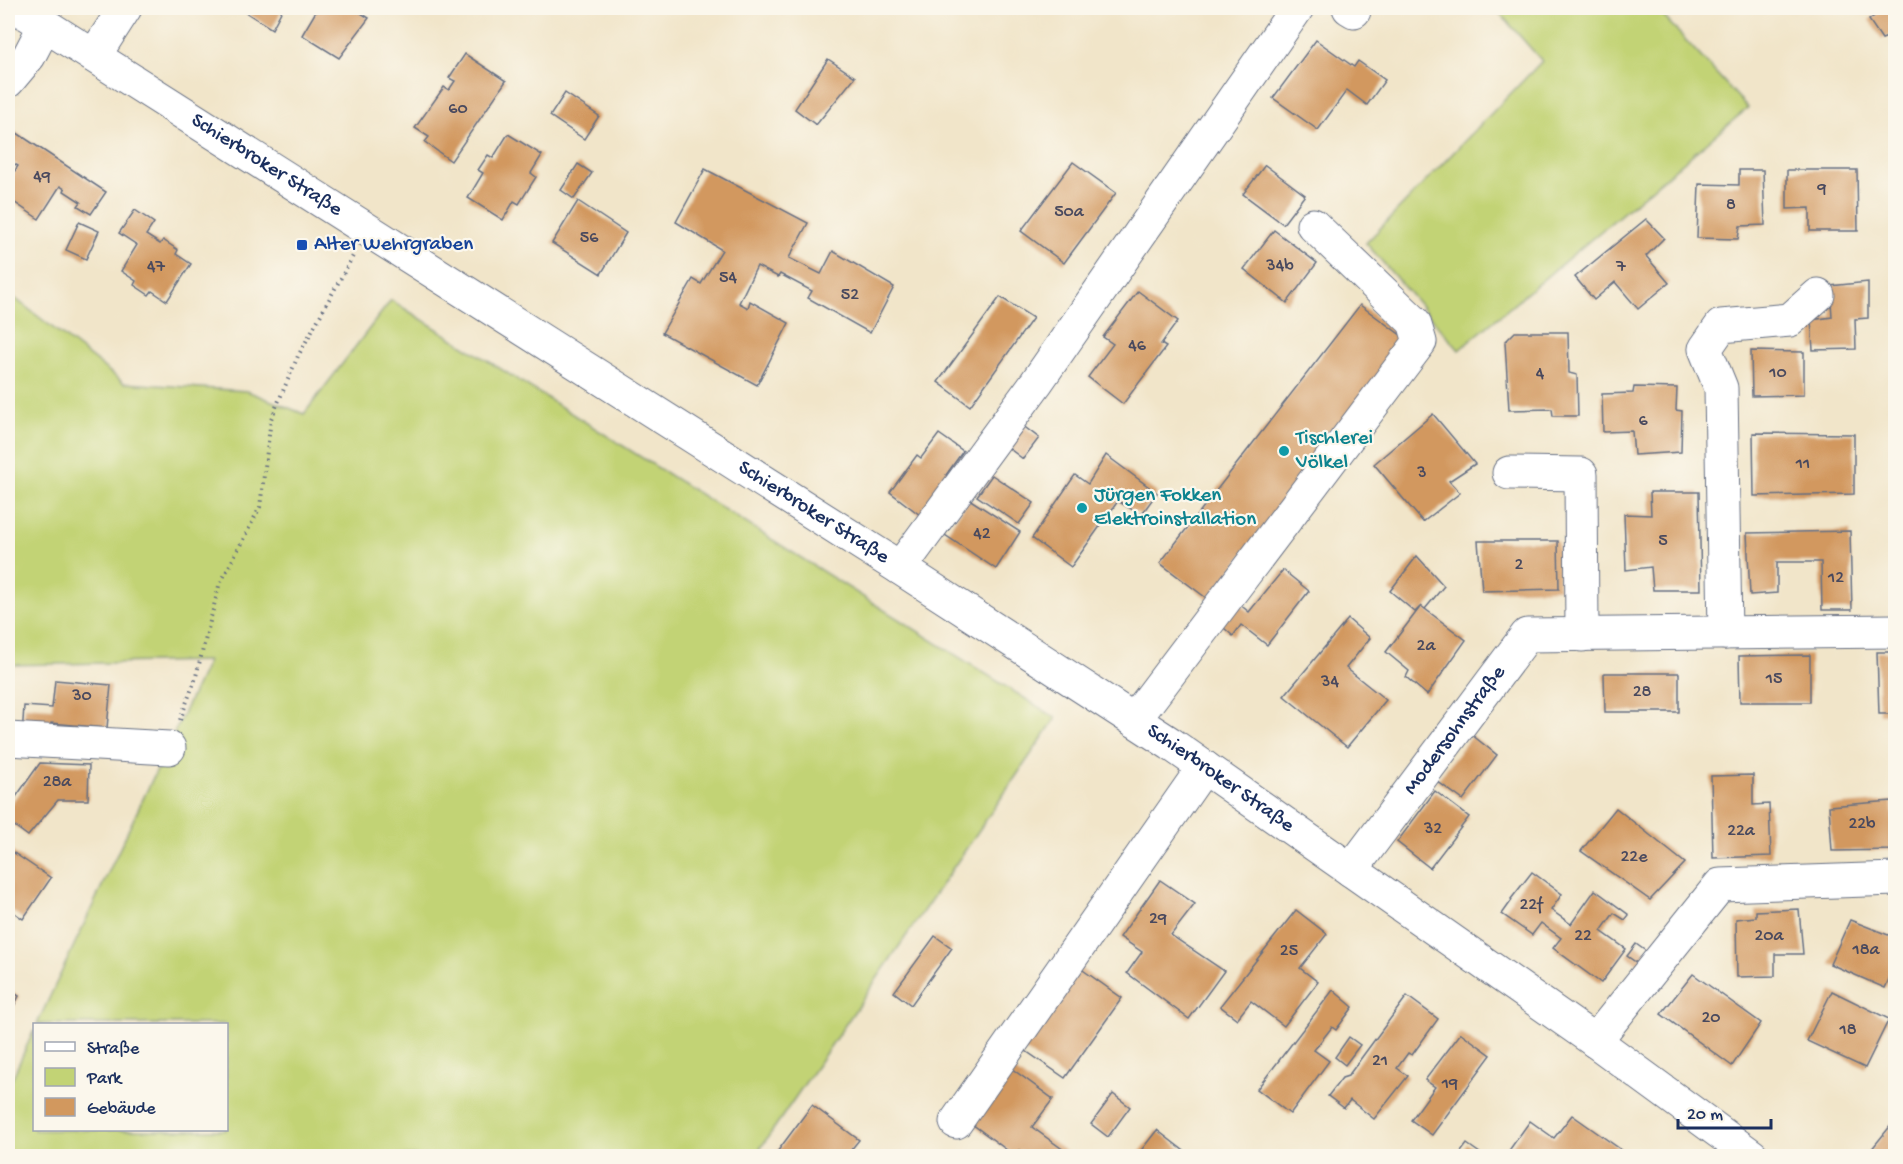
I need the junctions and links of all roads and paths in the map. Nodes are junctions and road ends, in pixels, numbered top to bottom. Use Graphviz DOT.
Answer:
graph roads {
  1 [pos="18,8"];
  2 [pos="125,8"];
  3 [pos="1297,8"];
  4 [pos="45,25"];
  5 [pos="94,56"];
  6 [pos="8,81"];
  7 [pos="1313,225"];
  8 [pos="354,254"];
  9 [pos="1818,295"];
  10 [pos="1509,473"];
  11 [pos="900,568"];
  12 [pos="1896,631"];
  13 [pos="1725,633"];
  14 [pos="1582,635"];
  15 [pos="1134,720"];
  16 [pos="8,739"];
  17 [pos="169,748"];
  18 [pos="1204,767"];
  19 [pos="1351,870"];
  20 [pos="1896,879"];
  21 [pos="1595,1041"];
  22 [pos="956,1122"];
  23 [pos="1752,1156"];
  1 -- 4 [label="main road, Schierbroker Straße"];
  2 -- 5 [label="main road"];
  3 -- 11 [label="main road"];
  4 -- 5 [label="main road, Schierbroker Straße"];
  4 -- 6 [label="main road"];
  5 -- 11 [label="main road, Schierbroker Straße"];
  7 -- 15 [label="main road"];
  8 -- 17 [label="path"];
  9 -- 13 [label="main road"];
  10 -- 14 [label="main road"];
  11 -- 15 [label="main road, Schierbroker Straße"];
  12 -- 13 [label="main road, Modersohnstraße"];
  13 -- 14 [label="main road, Modersohnstraße"];
  14 -- 19 [label="main road, Modersohnstraße"];
  15 -- 18 [label="main road, Schierbroker Straße"];
  16 -- 17 [label="main road"];
  18 -- 19 [label="main road, Schierbroker Straße"];
  18 -- 22 [label="main road"];
  19 -- 21 [label="main road, Schierbroker Straße"];
  20 -- 21 [label="main road"];
  21 -- 23 [label="main road, Schierbroker Straße"];
}
